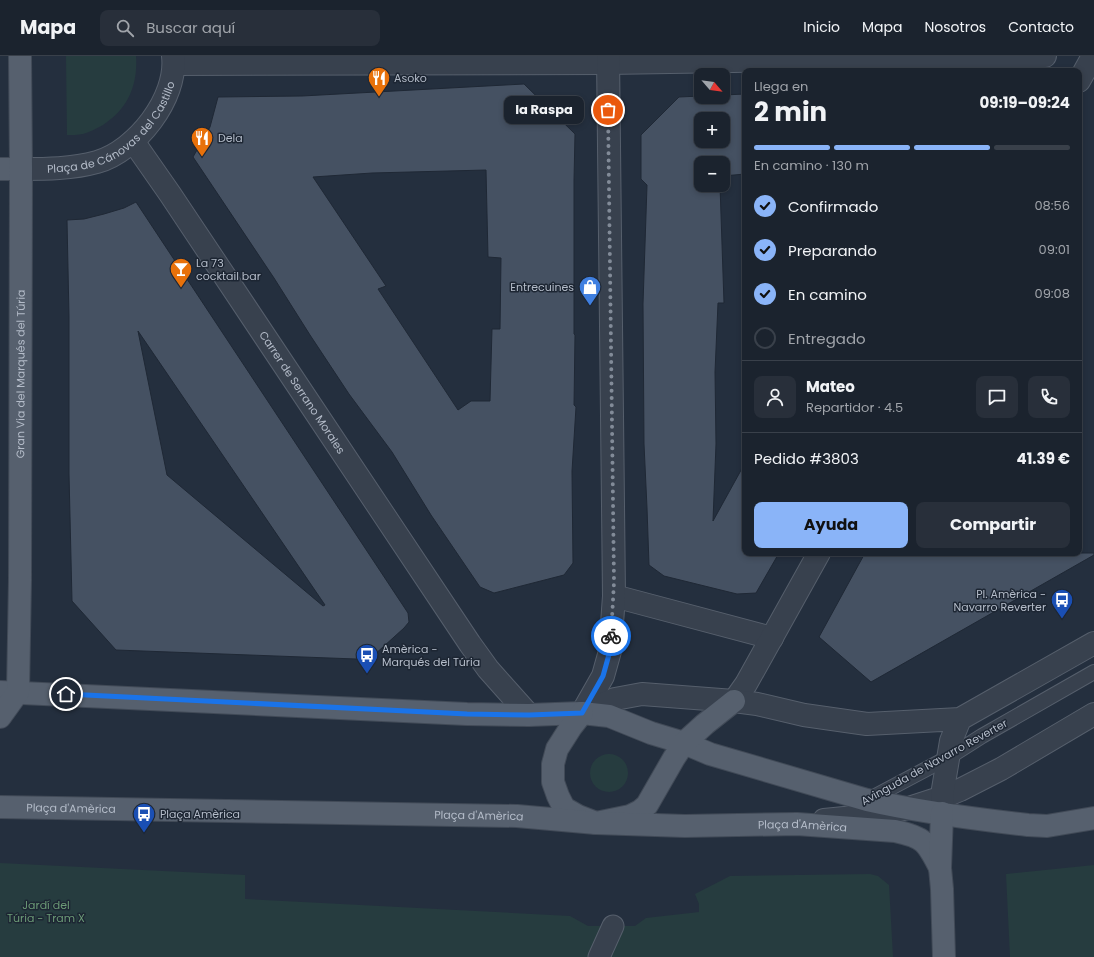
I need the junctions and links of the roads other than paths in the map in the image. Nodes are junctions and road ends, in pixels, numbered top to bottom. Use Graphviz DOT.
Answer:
graph roads {
  1 [pos="20,56"];
  2 [pos="1045,56"];
  3 [pos="1093,56"];
  4 [pos="608,59"];
  5 [pos="173,60"];
  6 [pos="1082,76"];
  7 [pos="134,141"];
  8 [pos="10,169"];
  9 [pos="817,556"];
  10 [pos="614,596"];
  11 [pos="772,638"];
  12 [pos="1094,643"];
  13 [pos="1094,672"];
  14 [pos="9,692"];
  15 [pos="734,700"];
  16 [pos="582,713"];
  17 [pos="1094,714"];
  18 [pos="529,715"];
  19 [pos="0,717"];
  20 [pos="960,719"];
  21 [pos="684,743"];
  22 [pos="949,757"];
  23 [pos="867,800"];
  24 [pos="943,805"];
  25 [pos="0,807"];
  26 [pos="909,808"];
  27 [pos="1094,818"];
  28 [pos="596,823"];
  29 [pos="797,824"];
  30 [pos="940,868"];
  31 [pos="613,926"];
  32 [pos="599,957"];
  33 [pos="944,957"];
  1 -- 8 [label="main road, Gran Via del Marqués del Túria"];
  2 -- 4 [label="street"];
  3 -- 6 [label="street"];
  4 -- 5 [label="street"];
  4 -- 10 [label="street"];
  5 -- 7 [label="street, Plaça de Cánovas del Castillo"];
  7 -- 8 [label="street, Plaça de Cánovas del Castillo"];
  7 -- 18 [label="street, Carrer de Serrano Morales"];
  8 -- 14 [label="main road, Gran Via del Marqués del Túria"];
  9 -- 11 [label="street"];
  10 -- 11 [label="street"];
  10 -- 16 [label="street"];
  11 -- 15 [label="street"];
  12 -- 20 [label="street"];
  13 -- 22 [label="lane, Avinguda de Navarro Reverter"];
  14 -- 18 [label="main road"];
  14 -- 19 [label="main road"];
  15 -- 16 [label="street"];
  15 -- 20 [label="street"];
  15 -- 21 [label="main road"];
  16 -- 18 [label="main road"];
  16 -- 21 [label="main road"];
  16 -- 28 [label="main road"];
  17 -- 24 [label="street"];
  20 -- 22 [label="street"];
  21 -- 23 [label="main road"];
  21 -- 28 [label="main road"];
  22 -- 23 [label="lane, Avinguda de Navarro Reverter"];
  22 -- 24 [label="street"];
  23 -- 26 [label="main road"];
  23 -- 29 [label="lane, Avinguda de Navarro Reverter"];
  24 -- 26 [label="main road"];
  24 -- 27 [label="main road"];
  24 -- 30 [label="main road"];
  25 -- 28 [label="main road, Plaça d'Amèrica"];
  26 -- 29 [label="street, Avinguda de Navarro Reverter"];
  28 -- 29 [label="main road, Plaça d'Amèrica"];
  29 -- 30 [label="main road, Plaça d'Amèrica"];
  30 -- 33 [label="main road"];
  31 -- 32 [label="street"];
}
